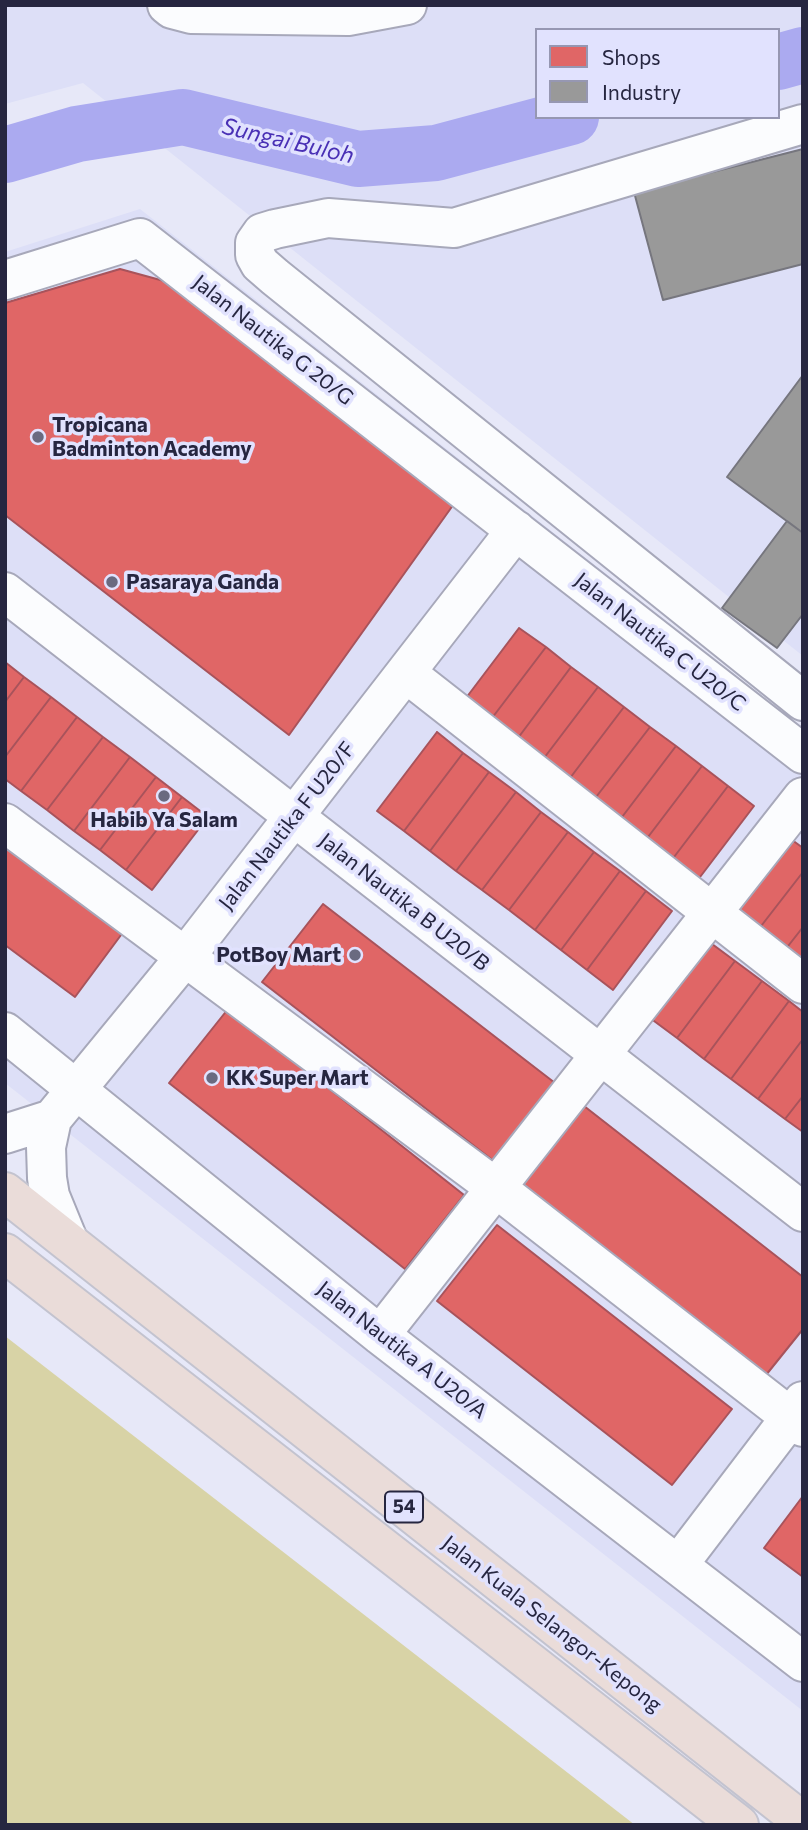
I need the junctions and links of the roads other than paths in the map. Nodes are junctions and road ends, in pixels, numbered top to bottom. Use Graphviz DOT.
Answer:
graph roads {
  1 [pos="167,5"];
  2 [pos="407,5"];
  3 [pos="803,124"];
  4 [pos="5,279"];
  5 [pos="516,530"];
  6 [pos="5,592"];
  7 [pos="406,673"];
  8 [pos="803,701"];
  9 [pos="803,754"];
  10 [pos="803,797"];
  11 [pos="292,817"];
  12 [pos="5,823"];
  13 [pos="712,913"];
  14 [pos="185,957"];
  15 [pos="803,984"];
  16 [pos="5,1032"];
  17 [pos="600,1054"];
  18 [pos="76,1088"];
  19 [pos="52,1119"];
  20 [pos="5,1133"];
  21 [pos="496,1188"];
  22 [pos="5,1192"];
  23 [pos="803,1212"];
  24 [pos="68,1240"];
  25 [pos="5,1253"];
  26 [pos="380,1335"];
  27 [pos="799,1415"];
  28 [pos="678,1565"];
  29 [pos="803,1662"];
  30 [pos="803,1822"];
  31 [pos="739,1825"];
  1 -- 2 [label="street"];
  3 -- 8 [label="street"];
  4 -- 5 [label="street, Jalan Nautika G 20/G"];
  5 -- 7 [label="street, Jalan Nautika F U20/F"];
  5 -- 9 [label="street, Jalan Nautika C U20/C"];
  6 -- 11 [label="street, Jalan Nautika B U20/B"];
  7 -- 11 [label="street, Jalan Nautika F U20/F"];
  7 -- 13 [label="street"];
  10 -- 13 [label="street"];
  11 -- 14 [label="street, Jalan Nautika F U20/F"];
  11 -- 17 [label="street, Jalan Nautika B U20/B"];
  12 -- 14 [label="street"];
  13 -- 15 [label="street"];
  13 -- 17 [label="street"];
  14 -- 18 [label="street, Jalan Nautika F U20/F"];
  14 -- 21 [label="street"];
  16 -- 18 [label="street, Jalan Nautika A U20/A"];
  17 -- 21 [label="street"];
  17 -- 23 [label="street, Jalan Nautika B U20/B"];
  18 -- 19 [label="street, Jalan Nautika F U20/F"];
  18 -- 26 [label="street, Jalan Nautika A U20/A"];
  19 -- 20 [label="street"];
  19 -- 24 [label="street, Jalan Nautika F U20/F"];
  21 -- 26 [label="street"];
  21 -- 27 [label="street"];
  22 -- 24 [label="highway, Jalan Kuala Selangor-Kepong / 54"];
  24 -- 30 [label="highway, Jalan Kuala Selangor-Kepong / 54"];
  25 -- 31 [label="highway, Jalan Kuala Selangor-Kepong / 54"];
  26 -- 28 [label="street, Jalan Nautika A U20/A"];
  27 -- 28 [label="street"];
  28 -- 29 [label="street, Jalan Nautika A U20/A"];
}
